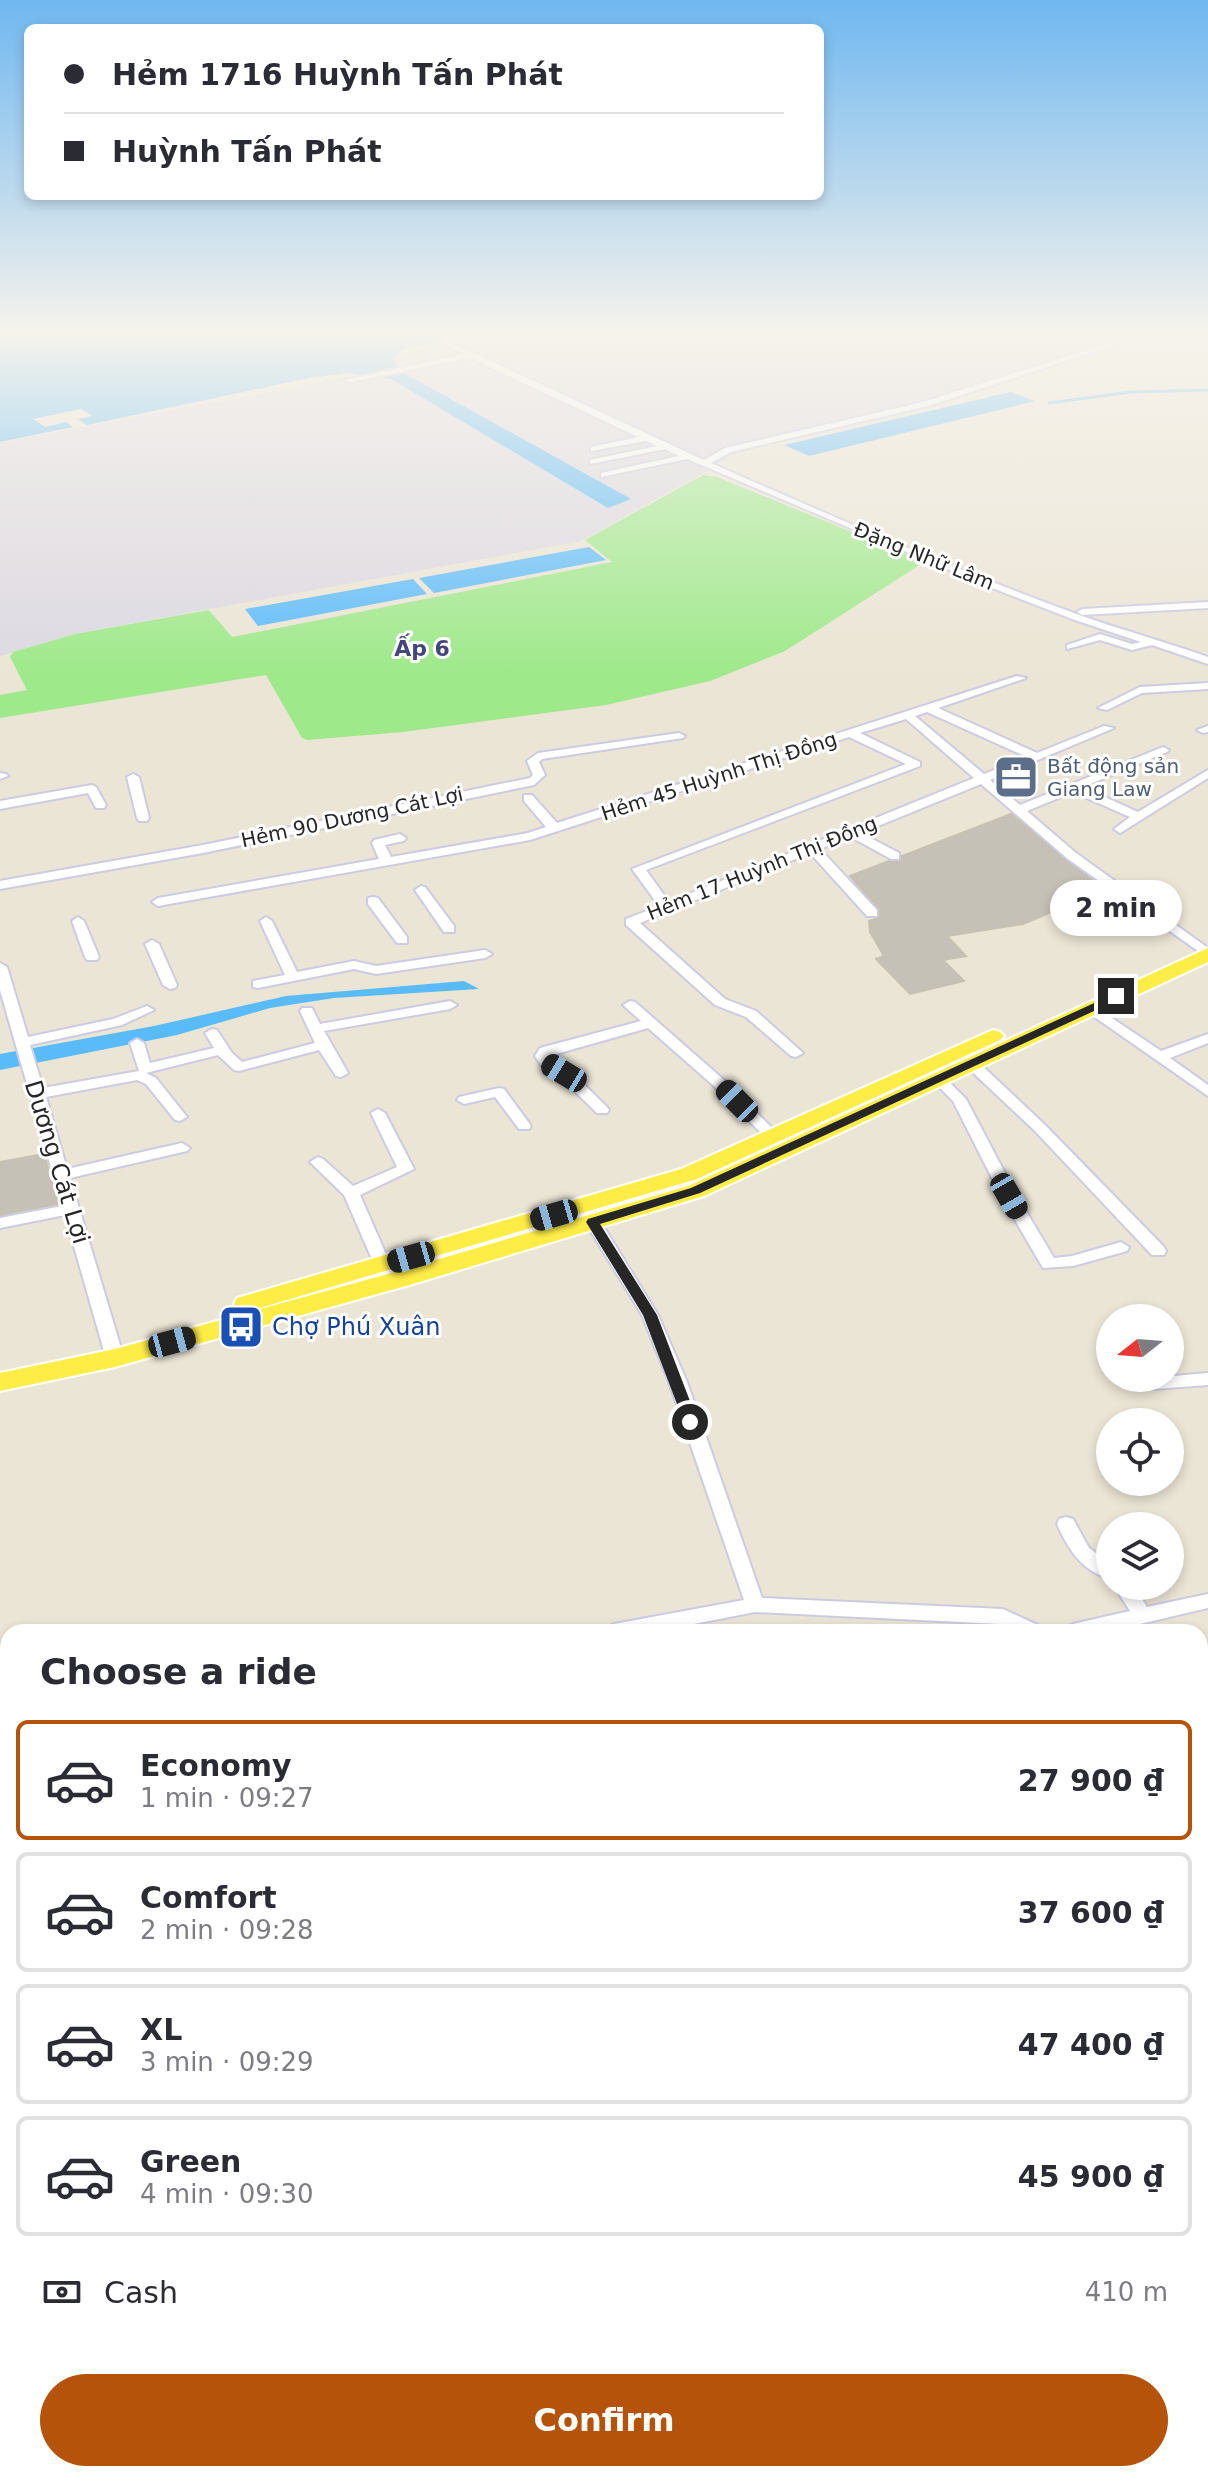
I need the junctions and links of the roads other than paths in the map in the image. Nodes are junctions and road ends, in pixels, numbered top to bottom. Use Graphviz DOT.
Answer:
graph roads {
  1 [pos="610,446"];
  2 [pos="667,446"];
  3 [pos="746,446"];
  4 [pos="594,449"];
  5 [pos="689,456"];
  6 [pos="593,462"];
  7 [pos="705,463"];
  8 [pos="722,471"];
  9 [pos="604,475"];
  10 [pos="1208,605"];
  11 [pos="1082,612"];
  12 [pos="1129,633"];
  13 [pos="1155,641"];
  14 [pos="1071,647"];
  15 [pos="1208,661"];
  16 [pos="1021,678"];
  17 [pos="1208,686"];
  18 [pos="1103,708"];
  19 [pos="930,709"];
  20 [pos="909,716"];
  21 [pos="1108,728"];
  22 [pos="852,734"];
  23 [pos="679,736"];
  24 [pos="1163,750"];
  25 [pos="1037,757"];
  26 [pos="1208,773"];
  27 [pos="133,777"];
  28 [pos="983,779"];
  29 [pos="1075,788"];
  30 [pos="528,798"];
  31 [pos="0,805"];
  32 [pos="100,805"];
  33 [pos="1019,810"];
  34 [pos="1139,817"];
  35 [pos="143,818"];
  36 [pos="554,828"];
  37 [pos="1120,829"];
  38 [pos="853,833"];
  39 [pos="400,838"];
  40 [pos="813,849"];
  41 [pos="895,856"];
  42 [pos="386,860"];
  43 [pos="0,885"];
  44 [pos="421,890"];
  45 [pos="373,901"];
  46 [pos="158,902"];
  47 [pos="665,905"];
  48 [pos="872,913"];
  49 [pos="78,921"];
  50 [pos="266,921"];
  51 [pos="449,929"];
  52 [pos="402,940"];
  53 [pos="152,944"];
  54 [pos="1204,948"];
  55 [pos="485,954"];
  56 [pos="92,957"];
  57 [pos="0,967"];
  58 [pos="293,977"];
  59 [pos="258,984"];
  60 [pos="170,985"];
  61 [pos="450,1005"];
  62 [pos="630,1005"];
  63 [pos="1091,1008"];
  64 [pos="147,1010"];
  65 [pos="307,1011"];
  66 [pos="7,1017"];
  67 [pos="651,1023"];
  68 [pos="314,1029"];
  69 [pos="212,1033"];
  70 [pos="1208,1038"];
  71 [pos="137,1043"];
  72 [pos="22,1045"];
  73 [pos="323,1045"];
  74 [pos="221,1050"];
  75 [pos="796,1053"];
  76 [pos="1159,1057"];
  77 [pos="972,1064"];
  78 [pos="341,1073"];
  79 [pos="938,1079"];
  80 [pos="1208,1092"];
  81 [pos="37,1094"];
  82 [pos="464,1100"];
  83 [pos="602,1110"];
  84 [pos="378,1113"];
  85 [pos="180,1117"];
  86 [pos="524,1126"];
  87 [pos="772,1136"];
  88 [pos="182,1148"];
  89 [pos="318,1162"];
  90 [pos="62,1175"];
  91 [pos="351,1193"];
  92 [pos="72,1209"];
  93 [pos="588,1214"];
  94 [pos="0,1223"];
  95 [pos="1121,1247"];
  96 [pos="1158,1251"];
  97 [pos="383,1266"];
  98 [pos="112,1350"];
  99 [pos="0,1368"];
  100 [pos="1208,1379"];
  101 [pos="1184,1381"];
  102 [pos="0,1382"];
  103 [pos="1066,1524"];
  104 [pos="1096,1565"];
  105 [pos="1133,1600"];
  106 [pos="1208,1601"];
  107 [pos="755,1605"];
  108 [pos="1143,1617"];
  109 [pos="687,1624"];
  110 [pos="1018,1624"];
  111 [pos="1110,1624"];
  1 -- 4 [label="street"];
  2 -- 5 [label="street, Đặng Nhữ Lâm"];
  2 -- 6 [label="street"];
  3 -- 7 [label="street"];
  5 -- 7 [label="street, Đặng Nhữ Lâm"];
  5 -- 9 [label="street"];
  7 -- 8 [label="street, Đặng Nhữ Lâm"];
  8 -- 11 [label="street, Đặng Nhữ Lâm"];
  8 -- 12 [label="street, Đặng Nhữ Lâm"];
  10 -- 11 [label="street"];
  11 -- 12 [label="street, Đặng Nhữ Lâm"];
  12 -- 13 [label="street, Đặng Nhữ Lâm"];
  13 -- 14 [label="street"];
  13 -- 15 [label="street, Đặng Nhữ Lâm"];
  16 -- 19 [label="street, Hẻm 45 Huỳnh Thị Đồng"];
  17 -- 18 [label="street"];
  19 -- 20 [label="street, Hẻm 45 Huỳnh Thị Đồng"];
  19 -- 25 [label="street"];
  20 -- 22 [label="street, Hẻm 45 Huỳnh Thị Đồng"];
  20 -- 28 [label="street"];
  21 -- 25 [label="street, Hẻm 17 Huỳnh Thị Đồng"];
  22 -- 36 [label="street, Hẻm 45 Huỳnh Thị Đồng"];
  22 -- 47 [label="street"];
  23 -- 43 [label="street, Hẻm 90 Dương Cát Lợi"];
  24 -- 29 [label="street"];
  25 -- 28 [label="street, Hẻm 17 Huỳnh Thị Đồng"];
  26 -- 34 [label="street"];
  27 -- 35 [label="street"];
  28 -- 33 [label="street"];
  28 -- 38 [label="street, Hẻm 17 Huỳnh Thị Đồng"];
  29 -- 33 [label="street"];
  29 -- 34 [label="street"];
  30 -- 36 [label="street"];
  31 -- 32 [label="street"];
  33 -- 54 [label="street"];
  34 -- 37 [label="street"];
  36 -- 42 [label="street, Hẻm 45 Huỳnh Thị Đồng"];
  38 -- 40 [label="street, Hẻm 17 Huỳnh Thị Đồng"];
  38 -- 41 [label="street"];
  39 -- 42 [label="street"];
  40 -- 47 [label="street, Hẻm 17 Huỳnh Thị Đồng"];
  40 -- 48 [label="street"];
  42 -- 46 [label="street, Hẻm 45 Huỳnh Thị Đồng"];
  44 -- 51 [label="street"];
  45 -- 52 [label="street"];
  47 -- 75 [label="street, Hẻm 17 Huỳnh Thị Đồng"];
  49 -- 56 [label="street"];
  50 -- 58 [label="street"];
  53 -- 60 [label="street"];
  54 -- 63 [label="main road"];
  54 -- 87 [label="main road"];
  55 -- 58 [label="street"];
  57 -- 66 [label="street, Dương Cát Lợi"];
  58 -- 59 [label="street"];
  61 -- 68 [label="street"];
  62 -- 67 [label="street"];
  63 -- 76 [label="street"];
  63 -- 77 [label="main road"];
  64 -- 72 [label="street"];
  65 -- 68 [label="street"];
  66 -- 72 [label="street, Dương Cát Lợi"];
  67 -- 83 [label="street"];
  67 -- 87 [label="street"];
  68 -- 73 [label="street"];
  69 -- 74 [label="street"];
  70 -- 76 [label="street"];
  71 -- 74 [label="street"];
  72 -- 81 [label="street, Dương Cát Lợi"];
  73 -- 74 [label="street"];
  73 -- 78 [label="street"];
  76 -- 80 [label="street"];
  77 -- 79 [label="main road"];
  77 -- 96 [label="street"];
  79 -- 93 [label="main road"];
  79 -- 95 [label="street"];
  81 -- 85 [label="street"];
  81 -- 90 [label="street, Dương Cát Lợi"];
  82 -- 86 [label="street"];
  84 -- 91 [label="street"];
  87 -- 93 [label="main road"];
  88 -- 90 [label="street"];
  89 -- 91 [label="street"];
  90 -- 92 [label="street, Dương Cát Lợi"];
  91 -- 97 [label="street"];
  92 -- 94 [label="street"];
  92 -- 98 [label="street, Dương Cát Lợi"];
  93 -- 97 [label="main road"];
  93 -- 98 [label="main road"];
  93 -- 107 [label="street"];
  97 -- 98 [label="main road"];
  98 -- 99 [label="main road"];
  98 -- 102 [label="main road"];
  100 -- 101 [label="street"];
  103 -- 104 [label="street"];
  105 -- 108 [label="street"];
  106 -- 108 [label="street"];
  107 -- 109 [label="street"];
  107 -- 110 [label="street"];
  108 -- 111 [label="street"];
}
